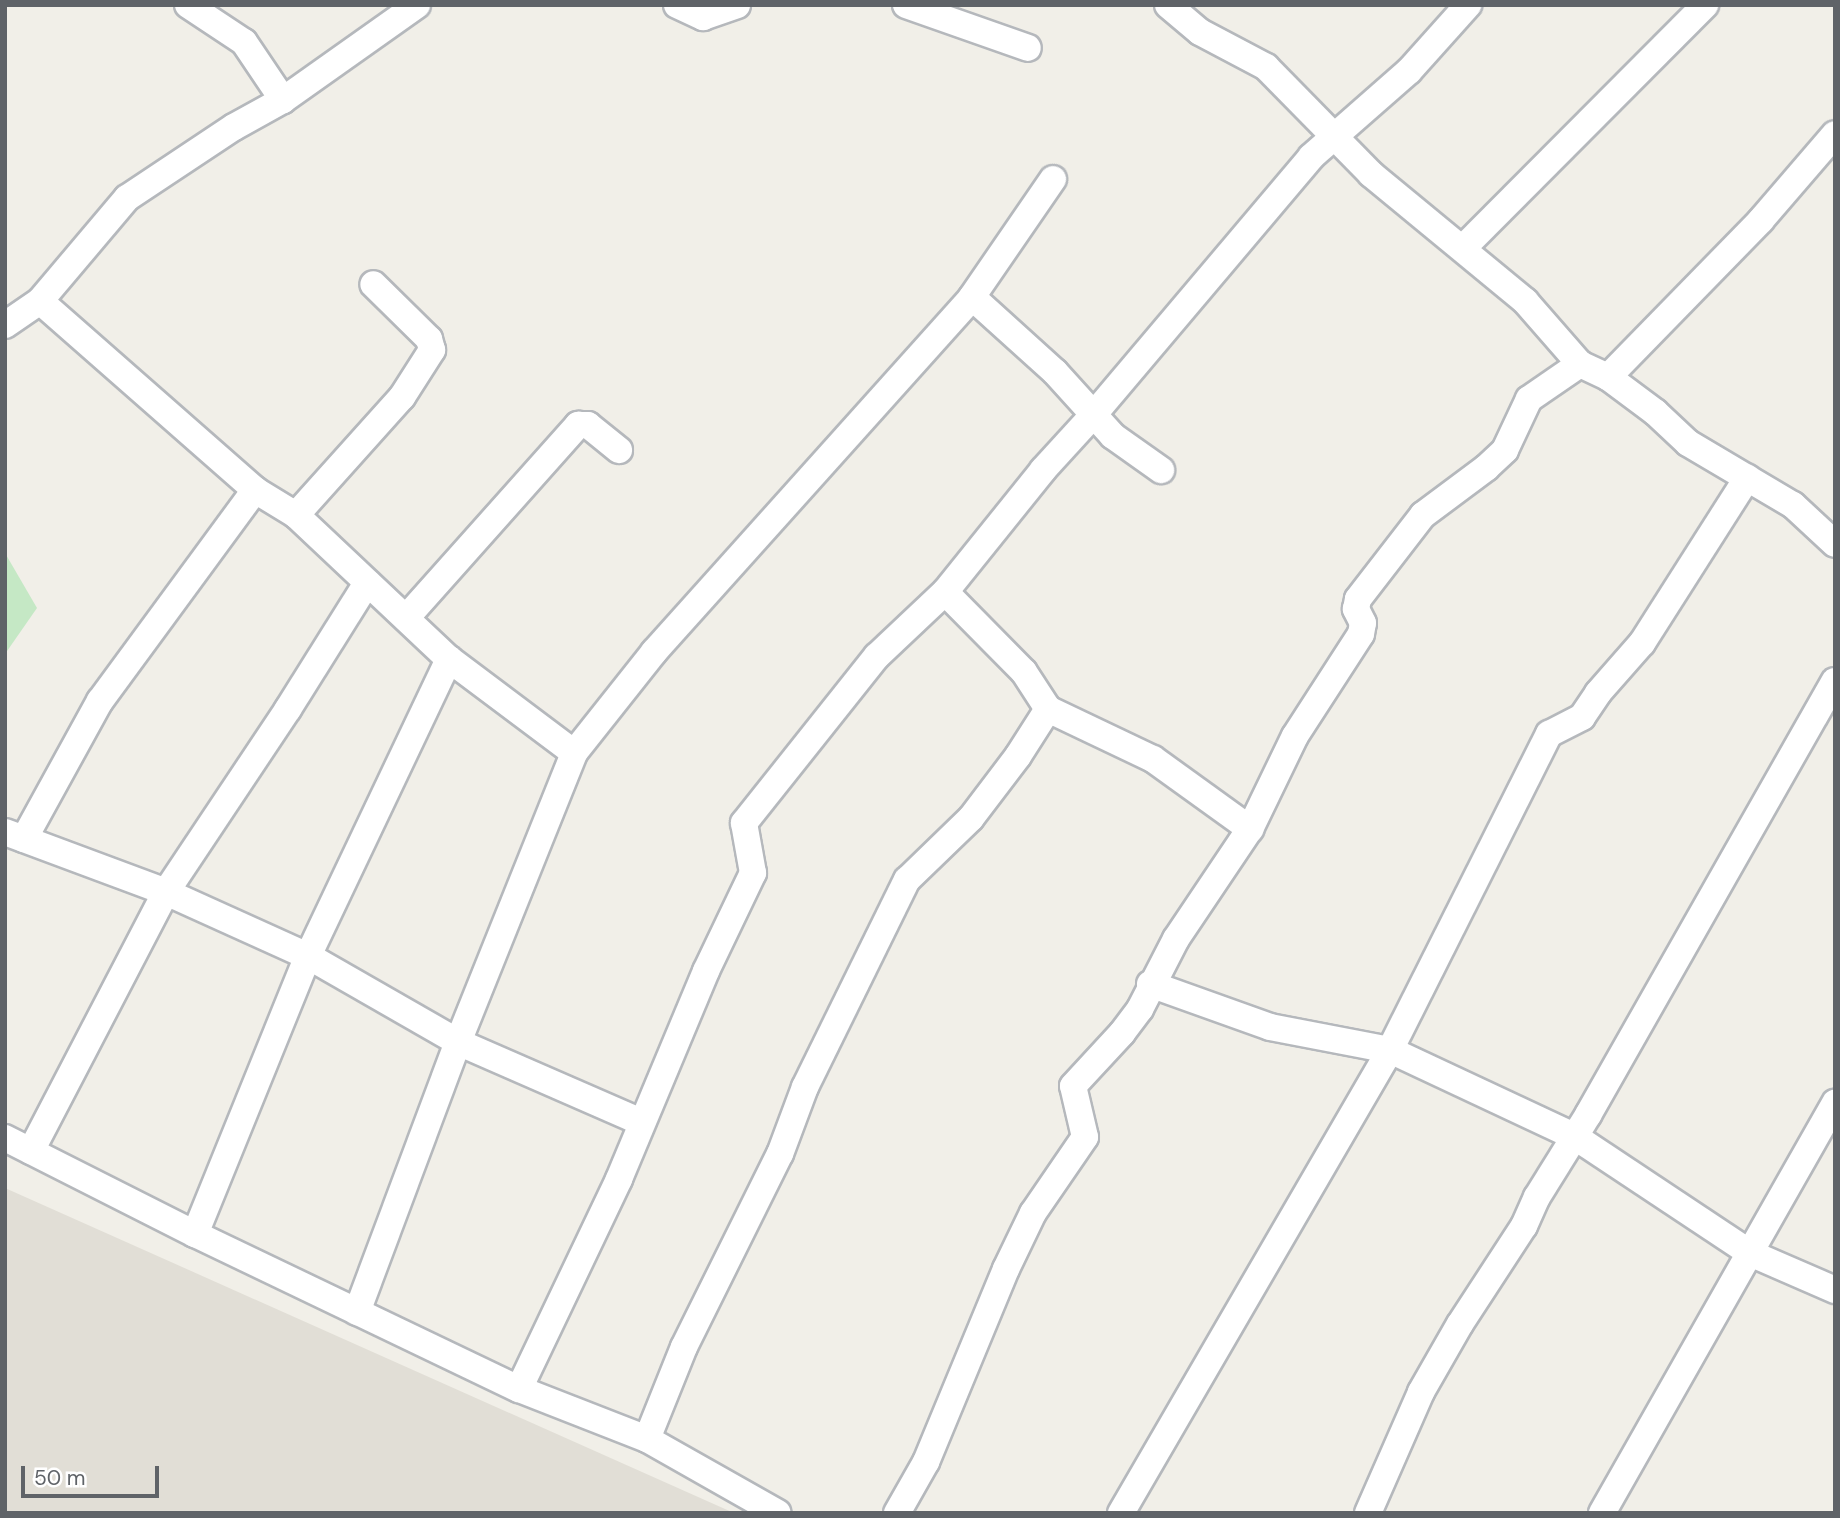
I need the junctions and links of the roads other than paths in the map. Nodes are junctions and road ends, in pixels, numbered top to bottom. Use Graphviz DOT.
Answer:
graph roads {
  1 [pos="188,5"];
  2 [pos="416,5"];
  3 [pos="677,5"];
  4 [pos="737,5"];
  5 [pos="906,5"];
  6 [pos="1168,5"];
  7 [pos="1468,5"];
  8 [pos="1705,5"];
  9 [pos="1028,48"];
  10 [pos="283,100"];
  11 [pos="1337,137"];
  12 [pos="1829,151"];
  13 [pos="1053,179"];
  14 [pos="1463,248"];
  15 [pos="373,284"];
  16 [pos="972,297"];
  17 [pos="40,301"];
  18 [pos="5,325"];
  19 [pos="1580,364"];
  20 [pos="1608,377"];
  21 [pos="1095,413"];
  22 [pos="619,450"];
  23 [pos="1161,470"];
  24 [pos="1747,478"];
  25 [pos="255,490"];
  26 [pos="296,515"];
  27 [pos="1835,544"];
  28 [pos="367,583"];
  29 [pos="945,592"];
  30 [pos="406,618"];
  31 [pos="449,660"];
  32 [pos="1835,681"];
  33 [pos="1048,709"];
  34 [pos="574,753"];
  35 [pos="1250,829"];
  36 [pos="14,835"];
  37 [pos="166,892"];
  38 [pos="308,956"];
  39 [pos="1150,984"];
  40 [pos="458,1042"];
  41 [pos="1390,1050"];
  42 [pos="1835,1103"];
  43 [pos="642,1122"];
  44 [pos="1574,1136"];
  45 [pos="5,1139"];
  46 [pos="31,1151"];
  47 [pos="195,1234"];
  48 [pos="1750,1253"];
  49 [pos="1835,1290"];
  50 [pos="357,1312"];
  51 [pos="519,1389"];
  52 [pos="647,1439"];
  53 [pos="778,1513"];
  54 [pos="897,1513"];
  55 [pos="1121,1513"];
  56 [pos="1368,1513"];
  57 [pos="1602,1513"];
  1 -- 10 [label="street"];
  2 -- 10 [label="street"];
  3 -- 4 [label="street"];
  5 -- 9 [label="street"];
  6 -- 11 [label="street"];
  7 -- 11 [label="street"];
  8 -- 14 [label="street"];
  10 -- 17 [label="street"];
  11 -- 14 [label="street"];
  11 -- 21 [label="street"];
  12 -- 20 [label="street"];
  13 -- 16 [label="street"];
  14 -- 19 [label="street"];
  15 -- 26 [label="street"];
  16 -- 21 [label="street"];
  16 -- 34 [label="street"];
  17 -- 18 [label="street"];
  17 -- 25 [label="street"];
  19 -- 20 [label="street"];
  19 -- 35 [label="street"];
  20 -- 24 [label="street"];
  21 -- 23 [label="street"];
  21 -- 29 [label="street"];
  22 -- 30 [label="street"];
  24 -- 27 [label="street"];
  24 -- 41 [label="street"];
  25 -- 26 [label="street"];
  25 -- 36 [label="street"];
  26 -- 28 [label="street"];
  28 -- 30 [label="street"];
  28 -- 37 [label="street"];
  29 -- 33 [label="street"];
  29 -- 43 [label="street"];
  30 -- 31 [label="street"];
  31 -- 34 [label="street"];
  31 -- 38 [label="street"];
  32 -- 44 [label="street"];
  33 -- 35 [label="street"];
  33 -- 52 [label="street"];
  34 -- 40 [label="street"];
  35 -- 39 [label="street"];
  36 -- 37 [label="street"];
  37 -- 38 [label="street"];
  37 -- 46 [label="street"];
  38 -- 40 [label="street"];
  38 -- 47 [label="street"];
  39 -- 41 [label="street"];
  39 -- 54 [label="street"];
  40 -- 43 [label="street"];
  40 -- 50 [label="street"];
  41 -- 44 [label="street"];
  41 -- 55 [label="street"];
  42 -- 48 [label="street"];
  43 -- 51 [label="street"];
  44 -- 48 [label="street"];
  44 -- 56 [label="street"];
  45 -- 46 [label="street"];
  46 -- 47 [label="street"];
  47 -- 50 [label="street"];
  48 -- 49 [label="street"];
  48 -- 57 [label="street"];
  50 -- 51 [label="street"];
  51 -- 52 [label="street"];
  52 -- 53 [label="street"];
}
